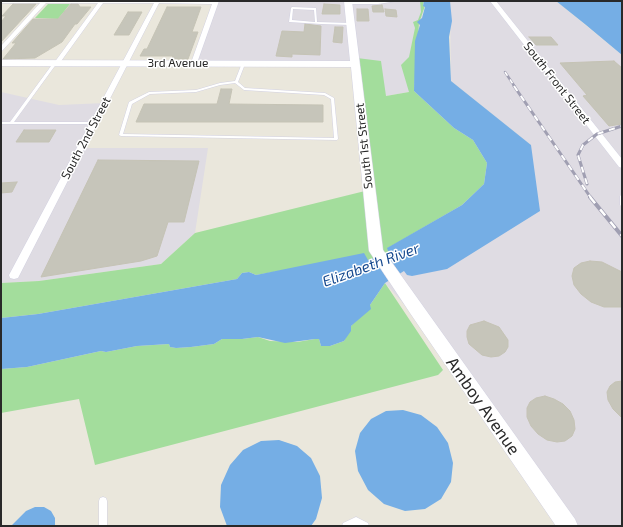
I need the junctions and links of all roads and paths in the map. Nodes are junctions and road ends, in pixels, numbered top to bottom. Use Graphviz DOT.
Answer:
graph roads {
  1 [pos="1,1"];
  2 [pos="45,1"];
  3 [pos="101,1"];
  4 [pos="158,1"];
  5 [pos="216,1"];
  6 [pos="396,1"];
  7 [pos="493,1"];
  8 [pos="348,2"];
  9 [pos="10,3"];
  10 [pos="316,22"];
  11 [pos="351,24"];
  12 [pos="1,50"];
  13 [pos="1,63"];
  14 [pos="56,63"];
  15 [pos="194,63"];
  16 [pos="125,64"];
  17 [pos="243,64"];
  18 [pos="355,64"];
  19 [pos="236,82"];
  20 [pos="1,123"];
  21 [pos="11,123"];
  22 [pos="95,123"];
  23 [pos="622,165"];
  24 [pos="622,196"];
  25 [pos="622,205"];
  26 [pos="14,275"];
  27 [pos="399,284"];
  28 [pos="103,501"];
  29 [pos="103,526"];
  30 [pos="346,526"];
  31 [pos="365,526"];
  32 [pos="568,526"];
  1 -- 9 [label="street"];
  2 -- 3 [label="street"];
  2 -- 9 [label="street"];
  2 -- 12 [label="street"];
  3 -- 4 [label="street"];
  3 -- 14 [label="street"];
  4 -- 5 [label="street"];
  4 -- 16 [label="street, South 2nd Street"];
  5 -- 15 [label="street"];
  6 -- 8 [label="lane"];
  7 -- 23 [label="street, South Front Street"];
  8 -- 11 [label="street, South 1st Street"];
  10 -- 10 [label="lane"];
  10 -- 11 [label="lane"];
  11 -- 18 [label="street, South 1st Street"];
  13 -- 14 [label="street, 3rd Avenue"];
  14 -- 16 [label="street, 3rd Avenue"];
  14 -- 21 [label="lane"];
  15 -- 16 [label="street, 3rd Avenue"];
  15 -- 17 [label="street, 3rd Avenue"];
  16 -- 22 [label="street, South 2nd Street"];
  17 -- 18 [label="street, 3rd Avenue"];
  17 -- 19 [label="lane"];
  18 -- 27 [label="street, South 1st Street"];
  19 -- 19 [label="lane"];
  20 -- 21 [label="lane"];
  21 -- 22 [label="lane"];
  22 -- 26 [label="street, South 2nd Street"];
  24 -- 25 [label="lane"];
  27 -- 32 [label="street, Amboy Avenue"];
  28 -- 29 [label="lane"];
  30 -- 31 [label="lane"];
}
